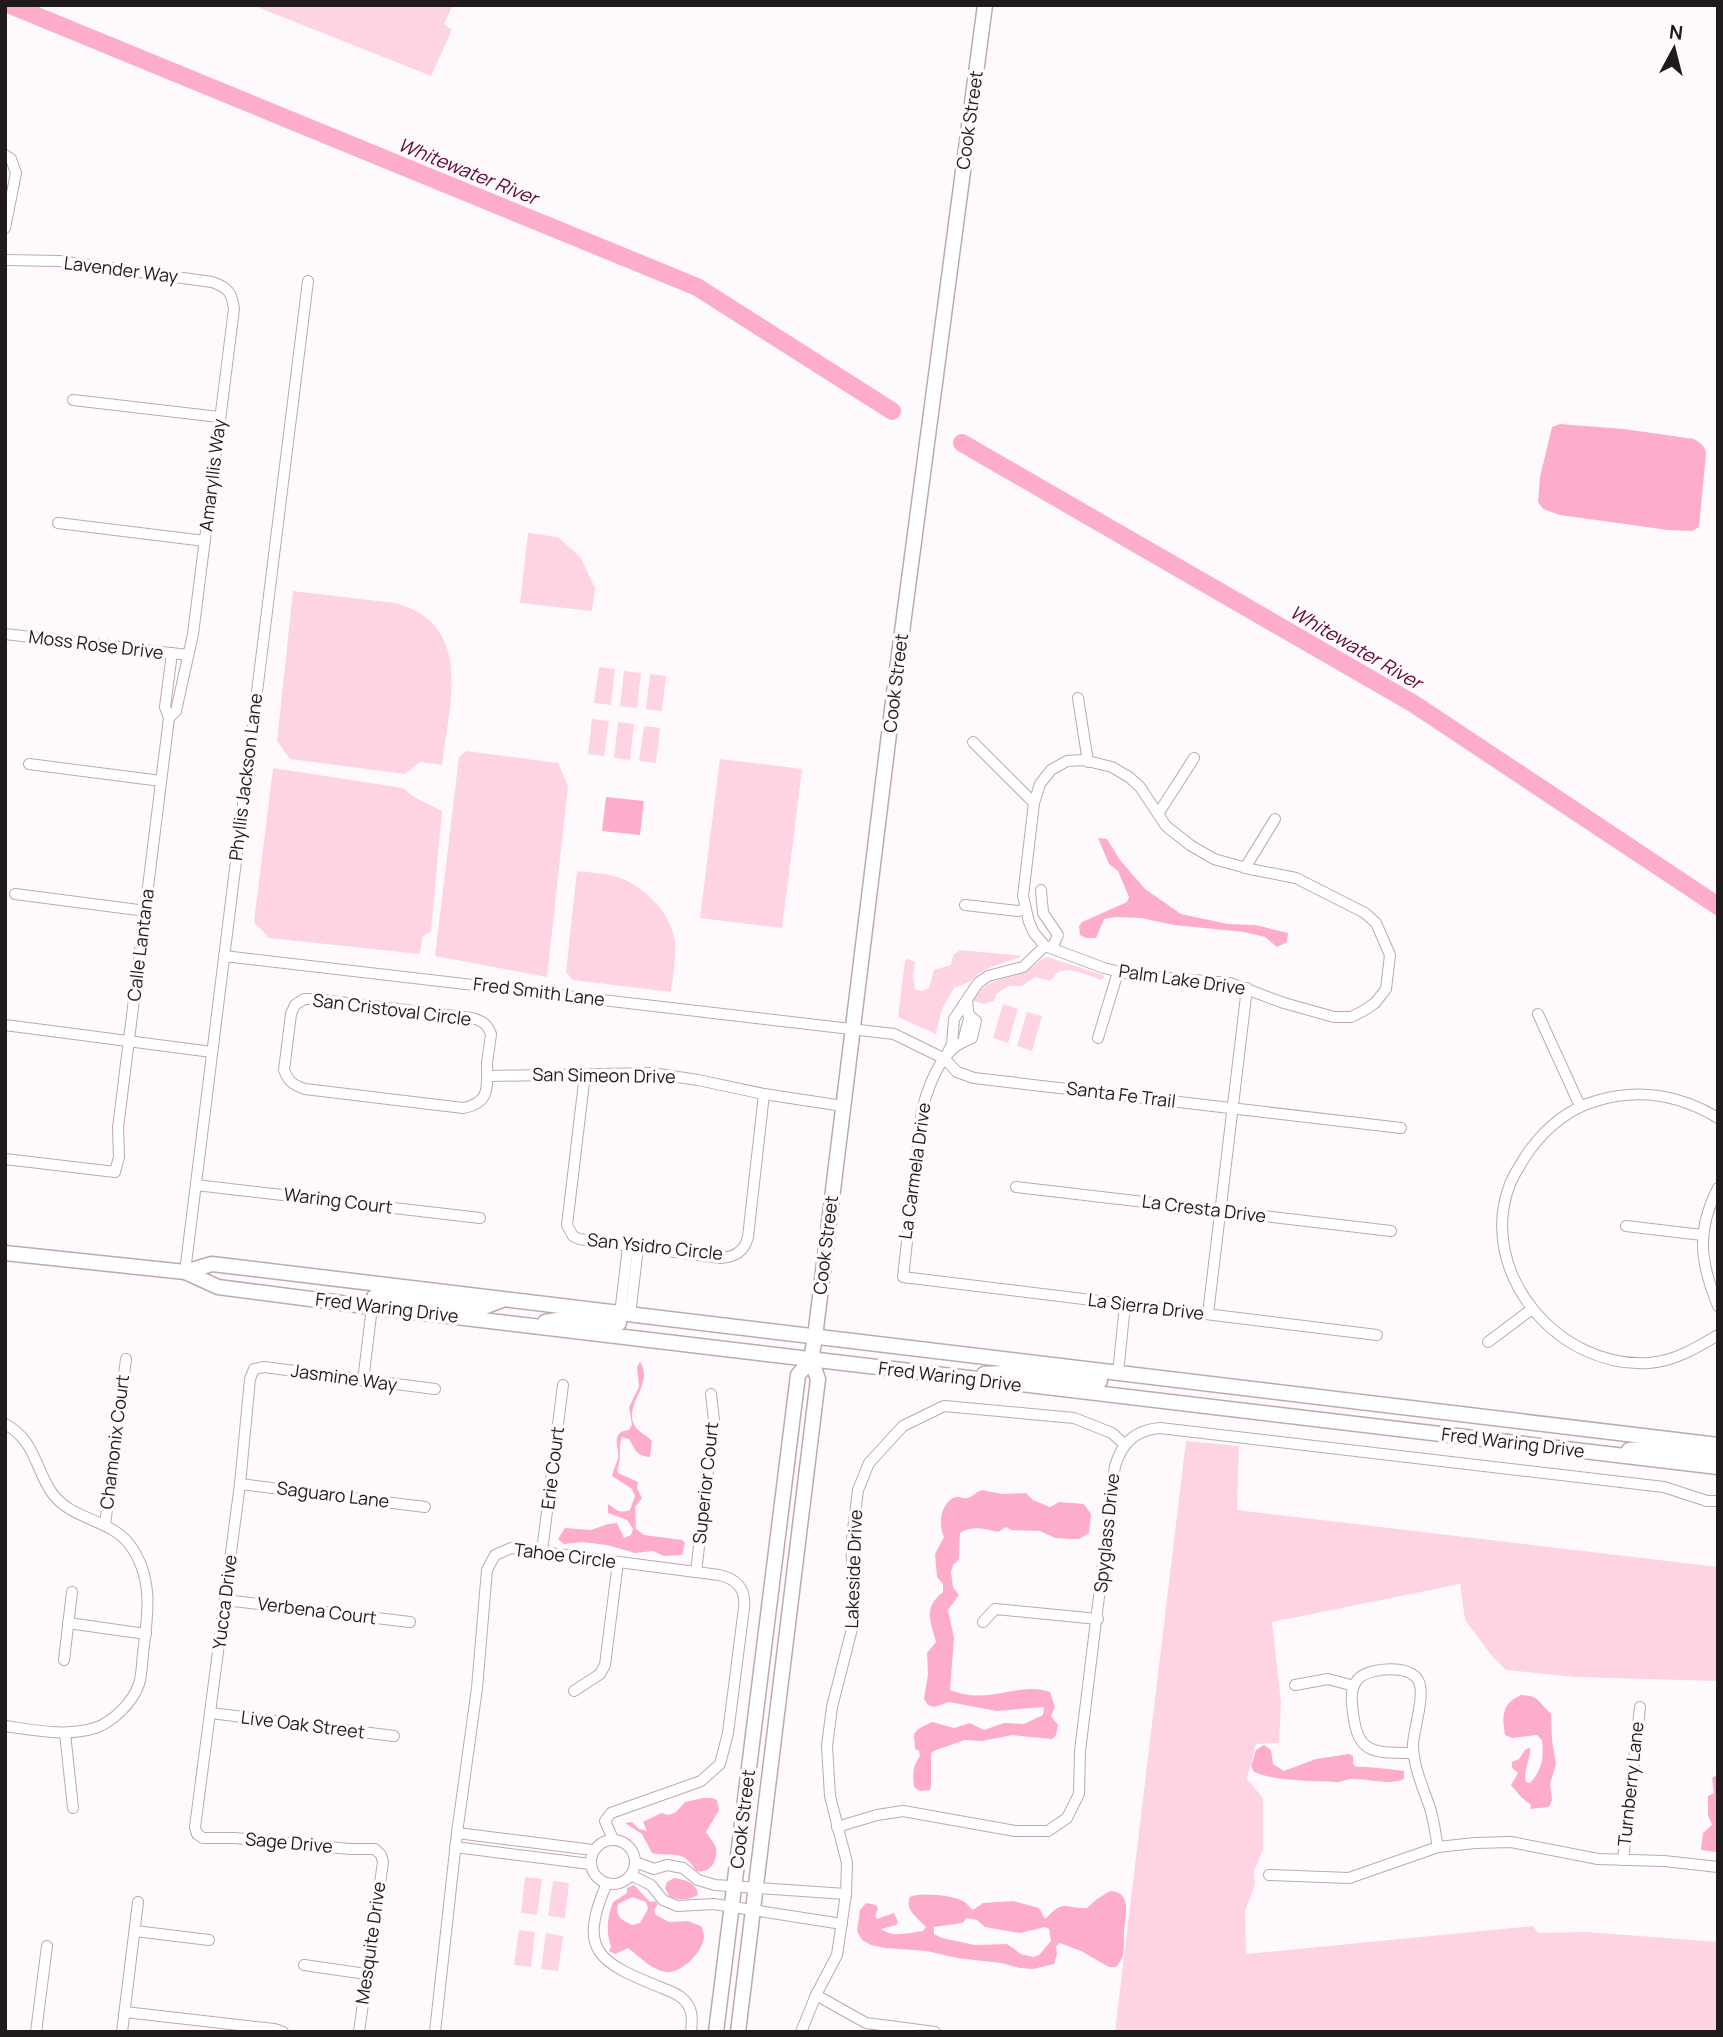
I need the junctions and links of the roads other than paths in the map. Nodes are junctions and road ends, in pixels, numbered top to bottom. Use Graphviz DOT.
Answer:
graph roads {
  1 [pos="985,5"];
  2 [pos="5,155"];
  3 [pos="5,228"];
  4 [pos="5,260"];
  5 [pos="307,281"];
  6 [pos="232,294"];
  7 [pos="73,400"];
  8 [pos="219,417"];
  9 [pos="58,523"];
  10 [pos="205,541"];
  11 [pos="5,634"];
  12 [pos="172,653"];
  13 [pos="188,655"];
  14 [pos="1078,698"];
  15 [pos="169,718"];
  16 [pos="973,742"];
  17 [pos="1194,758"];
  18 [pos="1088,762"];
  19 [pos="29,764"];
  20 [pos="161,781"];
  21 [pos="1034,803"];
  22 [pos="1158,814"];
  23 [pos="1275,819"];
  24 [pos="1245,868"];
  25 [pos="1041,890"];
  26 [pos="15,894"];
  27 [pos="965,905"];
  28 [pos="1025,909"];
  29 [pos="146,911"];
  30 [pos="1048,947"];
  31 [pos="224,956"];
  32 [pos="1118,972"];
  33 [pos="1247,988"];
  34 [pos="967,1001"];
  35 [pos="1538,1014"];
  36 [pos="5,1024"];
  37 [pos="853,1029"];
  38 [pos="1098,1038"];
  39 [pos="129,1040"];
  40 [pos="212,1052"];
  41 [pos="945,1059"];
  42 [pos="585,1074"];
  43 [pos="488,1076"];
  44 [pos="764,1094"];
  45 [pos="842,1106"];
  46 [pos="1580,1106"];
  47 [pos="1232,1109"];
  48 [pos="1718,1118"];
  49 [pos="1401,1128"];
  50 [pos="5,1159"];
  51 [pos="196,1185"];
  52 [pos="1016,1187"];
  53 [pos="1718,1188"];
  54 [pos="1221,1211"];
  55 [pos="480,1218"];
  56 [pos="1626,1226"];
  57 [pos="1391,1231"];
  58 [pos="1702,1235"];
  59 [pos="633,1248"];
  60 [pos="5,1252"];
  61 [pos="185,1272"];
  62 [pos="915,1280"];
  63 [pos="503,1299"];
  64 [pos="1125,1305"];
  65 [pos="1718,1306"];
  66 [pos="372,1307"];
  67 [pos="1532,1309"];
  68 [pos="1208,1314"];
  69 [pos="625,1315"];
  70 [pos="527,1324"];
  71 [pos="1377,1335"];
  72 [pos="1718,1335"];
  73 [pos="815,1337"];
  74 [pos="1488,1342"];
  75 [pos="126,1359"];
  76 [pos="811,1360"];
  77 [pos="254,1369"];
  78 [pos="1118,1373"];
  79 [pos="955,1377"];
  80 [pos="363,1381"];
  81 [pos="563,1385"];
  82 [pos="435,1389"];
  83 [pos="710,1394"];
  84 [pos="5,1424"];
  85 [pos="1125,1445"];
  86 [pos="1718,1445"];
  87 [pos="1596,1452"];
  88 [pos="1718,1455"];
  89 [pos="1718,1467"];
  90 [pos="240,1484"];
  91 [pos="1718,1501"];
  92 [pos="425,1507"];
  93 [pos="105,1525"];
  94 [pos="542,1551"];
  95 [pos="618,1562"];
  96 [pos="696,1572"];
  97 [pos="72,1592"];
  98 [pos="225,1600"];
  99 [pos="1098,1619"];
  100 [pos="410,1622"];
  101 [pos="983,1622"];
  102 [pos="68,1623"];
  103 [pos="146,1634"];
  104 [pos="64,1660"];
  105 [pos="1295,1685"];
  106 [pos="1354,1686"];
  107 [pos="574,1691"];
  108 [pos="1640,1707"];
  109 [pos="211,1713"];
  110 [pos="5,1726"];
  111 [pos="65,1733"];
  112 [pos="394,1736"];
  113 [pos="1413,1753"];
  114 [pos="73,1808"];
  115 [pos="837,1827"];
  116 [pos="457,1833"];
  117 [pos="197,1834"];
  118 [pos="613,1839"];
  119 [pos="455,1847"];
  120 [pos="1438,1847"];
  121 [pos="593,1850"];
  122 [pos="381,1855"];
  123 [pos="1623,1860"];
  124 [pos="635,1862"];
  125 [pos="590,1864"];
  126 [pos="1718,1867"];
  127 [pos="631,1875"];
  128 [pos="1269,1875"];
  129 [pos="607,1883"];
  130 [pos="734,1888"];
  131 [pos="755,1889"];
  132 [pos="846,1894"];
  133 [pos="138,1902"];
  134 [pos="732,1906"];
  135 [pos="753,1909"];
  136 [pos="842,1924"];
  137 [pos="135,1931"];
  138 [pos="209,1940"];
  139 [pos="47,1946"];
  140 [pos="304,1965"];
  141 [pos="366,1974"];
  142 [pos="816,1995"];
  143 [pos="125,2012"];
  144 [pos="36,2032"];
  145 [pos="122,2032"];
  146 [pos="283,2032"];
  147 [pos="359,2032"];
  148 [pos="435,2032"];
  149 [pos="691,2032"];
  150 [pos="716,2032"];
  151 [pos="738,2032"];
  152 [pos="801,2032"];
  153 [pos="935,2032"];
  1 -- 37 [label="main road, Cook Street"];
  2 -- 3 [label="street"];
  4 -- 6 [label="street, Lavender Way"];
  5 -- 31 [label="street, Phyllis Jackson Lane"];
  6 -- 8 [label="street, Amaryllis Way"];
  7 -- 8 [label="street"];
  8 -- 10 [label="street, Amaryllis Way"];
  9 -- 10 [label="street"];
  10 -- 13 [label="street, Amaryllis Way"];
  11 -- 12 [label="street, Moss Rose Drive"];
  12 -- 13 [label="street, Moss Rose Drive"];
  12 -- 15 [label="street, Calle Lantana"];
  13 -- 15 [label="street, Calle Lantana"];
  14 -- 18 [label="street"];
  15 -- 20 [label="street, Calle Lantana"];
  16 -- 21 [label="street"];
  17 -- 22 [label="street"];
  18 -- 21 [label="street, Palm Lake Drive"];
  18 -- 22 [label="street, Palm Lake Drive"];
  19 -- 20 [label="street"];
  20 -- 29 [label="street, Calle Lantana"];
  21 -- 28 [label="street, Palm Lake Drive"];
  22 -- 24 [label="street, Palm Lake Drive"];
  23 -- 24 [label="street"];
  24 -- 33 [label="street, Palm Lake Drive"];
  25 -- 30 [label="street"];
  26 -- 29 [label="street"];
  27 -- 28 [label="street"];
  28 -- 30 [label="street, Palm Lake Drive"];
  29 -- 39 [label="street, Calle Lantana"];
  30 -- 32 [label="street, Palm Lake Drive"];
  30 -- 34 [label="street, La Carmela Drive"];
  31 -- 37 [label="street, Fred Smith Lane"];
  31 -- 40 [label="street, Phyllis Jackson Lane"];
  32 -- 33 [label="street, Palm Lake Drive"];
  32 -- 38 [label="street"];
  33 -- 47 [label="street"];
  34 -- 41 [label="street, La Carmela Drive"];
  34 -- 41 [label="street, La Carmela Drive"];
  35 -- 46 [label="street"];
  36 -- 39 [label="street"];
  37 -- 41 [label="street, Santa Fe Trail"];
  37 -- 45 [label="main road, Cook Street"];
  39 -- 40 [label="street"];
  39 -- 50 [label="street, Calle Lantana"];
  40 -- 51 [label="street, Phyllis Jackson Lane"];
  41 -- 47 [label="street, Santa Fe Trail"];
  41 -- 62 [label="street, La Carmela Drive"];
  42 -- 43 [label="street, San Simeon Drive"];
  42 -- 44 [label="street, San Simeon Drive"];
  42 -- 59 [label="street, San Ysidro Circle"];
  43 -- 43 [label="street, San Cristoval Circle"];
  44 -- 45 [label="street, San Simeon Drive"];
  44 -- 59 [label="street, San Ysidro Circle"];
  45 -- 73 [label="main road, Cook Street"];
  46 -- 48 [label="street"];
  46 -- 67 [label="street"];
  47 -- 49 [label="street, Santa Fe Trail"];
  47 -- 54 [label="street"];
  51 -- 55 [label="street, Waring Court"];
  51 -- 61 [label="street, Phyllis Jackson Lane"];
  52 -- 54 [label="street, La Cresta Drive"];
  53 -- 58 [label="street"];
  54 -- 57 [label="street, La Cresta Drive"];
  54 -- 68 [label="street"];
  56 -- 58 [label="street"];
  58 -- 65 [label="street"];
  59 -- 69 [label="street"];
  60 -- 61 [label="main road, Fred Waring Drive"];
  61 -- 63 [label="main road, Fred Waring Drive"];
  61 -- 66 [label="main road, Fred Waring Drive"];
  62 -- 64 [label="street, La Sierra Drive"];
  63 -- 66 [label="main road"];
  63 -- 69 [label="main road, Fred Waring Drive"];
  64 -- 68 [label="street, La Sierra Drive"];
  64 -- 78 [label="street"];
  66 -- 70 [label="main road, Fred Waring Drive"];
  66 -- 80 [label="street"];
  67 -- 72 [label="street"];
  67 -- 74 [label="street"];
  68 -- 71 [label="street, La Sierra Drive"];
  69 -- 70 [label="main road"];
  69 -- 73 [label="main road, Fred Waring Drive"];
  70 -- 76 [label="main road, Fred Waring Drive"];
  73 -- 76 [label="main road, Cook Street"];
  73 -- 78 [label="main road, Fred Waring Drive"];
  75 -- 93 [label="street, Chamonix Court"];
  76 -- 79 [label="main road, Fred Waring Drive"];
  76 -- 130 [label="main road, Cook Street"];
  76 -- 131 [label="main road, Cook Street"];
  77 -- 80 [label="street, Jasmine Way"];
  77 -- 90 [label="street, Yucca Drive"];
  78 -- 79 [label="main road"];
  78 -- 86 [label="main road, Fred Waring Drive"];
  79 -- 87 [label="main road, Fred Waring Drive"];
  80 -- 82 [label="street, Jasmine Way"];
  81 -- 94 [label="street, Erie Court"];
  83 -- 96 [label="street, Superior Court"];
  84 -- 93 [label="street"];
  85 -- 91 [label="street"];
  85 -- 99 [label="street, Spyglass Drive"];
  85 -- 115 [label="street, Lakeside Drive"];
  87 -- 88 [label="main road"];
  87 -- 89 [label="main road, Fred Waring Drive"];
  90 -- 92 [label="street, Saguaro Lane"];
  90 -- 98 [label="street, Yucca Drive"];
  93 -- 103 [label="street"];
  94 -- 95 [label="street, Tahoe Circle"];
  94 -- 116 [label="street, Tahoe Circle"];
  95 -- 96 [label="street, Tahoe Circle"];
  95 -- 107 [label="street"];
  96 -- 118 [label="street, Tahoe Circle"];
  97 -- 102 [label="street"];
  98 -- 100 [label="street, Verbena Court"];
  98 -- 109 [label="street, Yucca Drive"];
  99 -- 101 [label="street"];
  99 -- 115 [label="street, Spyglass Drive"];
  102 -- 103 [label="street"];
  102 -- 104 [label="street"];
  103 -- 111 [label="street"];
  105 -- 106 [label="street"];
  106 -- 113 [label="street"];
  106 -- 113 [label="street"];
  108 -- 123 [label="street, Turnberry Lane"];
  109 -- 112 [label="street, Live Oak Street"];
  109 -- 117 [label="street, Yucca Drive"];
  110 -- 111 [label="street"];
  111 -- 114 [label="street"];
  113 -- 120 [label="street"];
  115 -- 132 [label="street, Lakeside Drive"];
  116 -- 119 [label="street, Tahoe Circle"];
  116 -- 121 [label="street"];
  117 -- 122 [label="street, Sage Drive"];
  118 -- 121 [label="street"];
  118 -- 124 [label="street"];
  119 -- 125 [label="street"];
  119 -- 148 [label="street, Tahoe Circle"];
  120 -- 123 [label="street"];
  120 -- 128 [label="street"];
  121 -- 125 [label="street"];
  122 -- 141 [label="street, Mesquite Drive"];
  123 -- 126 [label="street"];
  124 -- 127 [label="street"];
  124 -- 130 [label="street"];
  125 -- 129 [label="street"];
  127 -- 129 [label="street"];
  127 -- 134 [label="street"];
  129 -- 149 [label="street"];
  130 -- 131 [label="street"];
  130 -- 134 [label="main road, Cook Street"];
  131 -- 132 [label="street"];
  131 -- 135 [label="main road, Cook Street"];
  132 -- 136 [label="street, Lakeside Drive"];
  133 -- 137 [label="street"];
  134 -- 135 [label="street"];
  134 -- 150 [label="main road, Cook Street"];
  135 -- 136 [label="street"];
  135 -- 151 [label="main road, Cook Street"];
  136 -- 142 [label="street, Lakeside Drive"];
  137 -- 138 [label="street"];
  137 -- 143 [label="street"];
  139 -- 144 [label="street"];
  140 -- 141 [label="street"];
  141 -- 147 [label="street, Mesquite Drive"];
  142 -- 152 [label="street, Lakeside Drive"];
  142 -- 153 [label="street"];
  143 -- 145 [label="street"];
  143 -- 146 [label="street"];
}
